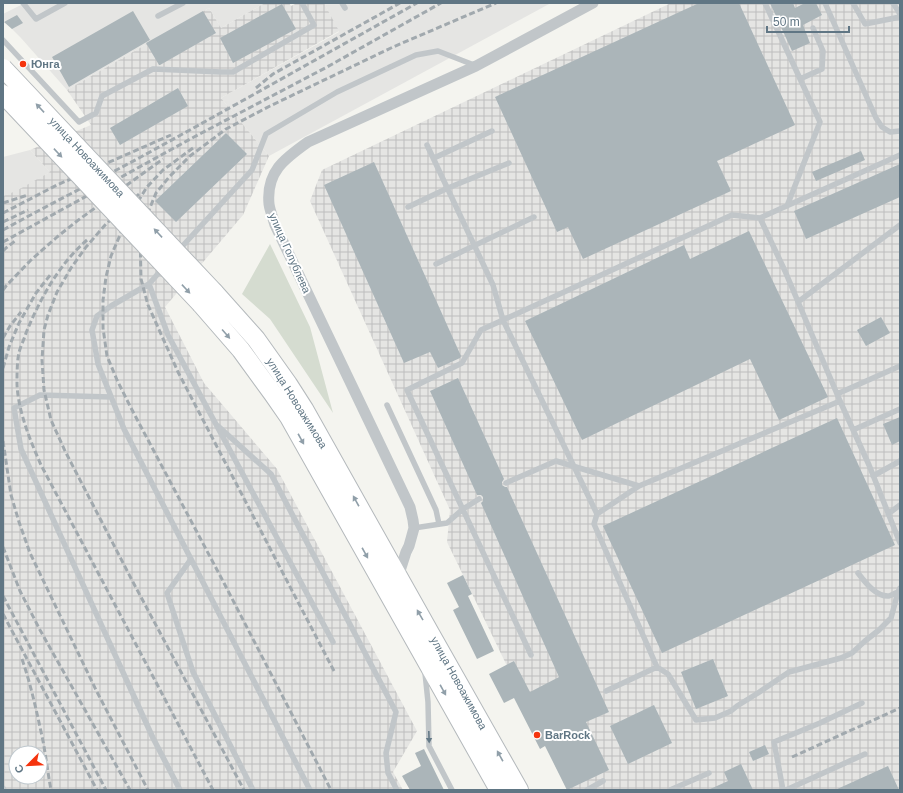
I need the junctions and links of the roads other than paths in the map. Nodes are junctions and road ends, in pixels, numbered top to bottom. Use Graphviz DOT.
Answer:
graph roads {
  1 [pos="23,3"];
  2 [pos="64,3"];
  3 [pos="183,3"];
  4 [pos="302,3"];
  5 [pos="594,3"];
  6 [pos="765,3"];
  7 [pos="825,3"];
  8 [pos="853,3"];
  9 [pos="892,3"];
  10 [pos="900,14"];
  11 [pos="158,16"];
  12 [pos="900,17"];
  13 [pos="813,28"];
  14 [pos="3,40"];
  15 [pos="476,66"];
  16 [pos="3,68"];
  17 [pos="800,79"];
  18 [pos="3,94"];
  19 [pos="492,131"];
  20 [pos="900,131"];
  21 [pos="427,145"];
  22 [pos="900,155"];
  23 [pos="434,158"];
  24 [pos="509,163"];
  25 [pos="448,188"];
  26 [pos="787,206"];
  27 [pos="408,207"];
  28 [pos="534,217"];
  29 [pos="760,218"];
  30 [pos="900,225"];
  31 [pos="475,245"];
  32 [pos="174,256"];
  33 [pos="169,261"];
  34 [pos="436,264"];
  35 [pos="149,284"];
  36 [pos="798,302"];
  37 [pos="504,320"];
  38 [pos="900,366"];
  39 [pos="837,394"];
  40 [pos="111,397"];
  41 [pos="840,401"];
  42 [pos="387,405"];
  43 [pos="900,409"];
  44 [pos="215,423"];
  45 [pos="853,430"];
  46 [pos="900,460"];
  47 [pos="574,467"];
  48 [pos="873,476"];
  49 [pos="506,483"];
  50 [pos="639,486"];
  51 [pos="479,499"];
  52 [pos="900,505"];
  53 [pos="463,509"];
  54 [pos="597,514"];
  55 [pos="888,514"];
  56 [pos="439,524"];
  57 [pos="414,528"];
  58 [pos="900,543"];
  59 [pos="191,559"];
  60 [pos="858,573"];
  61 [pos="398,577"];
  62 [pos="899,590"];
  63 [pos="333,642"];
  64 [pos="531,655"];
  65 [pos="424,657"];
  66 [pos="657,667"];
  67 [pos="606,691"];
  68 [pos="862,703"];
  69 [pos="865,754"];
  70 [pos="709,773"];
  71 [pos="603,781"];
  72 [pos="180,790"];
  73 [pos="252,790"];
  74 [pos="310,790"];
  75 [pos="397,790"];
  76 [pos="452,790"];
  77 [pos="499,790"];
  78 [pos="519,790"];
  79 [pos="587,790"];
  80 [pos="670,790"];
  81 [pos="784,790"];
  1 -- 2 [label="lane"];
  3 -- 11 [label="lane"];
  4 -- 14 [label="lane"];
  5 -- 15 [label="street, улица Голублева"];
  6 -- 17 [label="lane"];
  7 -- 20 [label="lane"];
  8 -- 12 [label="lane"];
  9 -- 10 [label="lane"];
  13 -- 17 [label="lane"];
  15 -- 32 [label="lane"];
  15 -- 57 [label="street, улица Голублева"];
  61 -- 16 [label="main road, улица Новоажимова, one-way, bridge"];
  17 -- 26 [label="lane"];
  18 -- 65 [label="main road, улица Новоажимова, one-way, bridge"];
  19 -- 23 [label="lane"];
  21 -- 23 [label="lane"];
  22 -- 26 [label="lane"];
  23 -- 25 [label="lane"];
  24 -- 25 [label="lane"];
  25 -- 27 [label="lane"];
  25 -- 31 [label="lane"];
  26 -- 29 [label="lane"];
  28 -- 31 [label="lane"];
  29 -- 36 [label="lane"];
  29 -- 37 [label="lane"];
  30 -- 36 [label="lane"];
  31 -- 34 [label="lane"];
  31 -- 37 [label="lane"];
  33 -- 35 [label="lane"];
  35 -- 40 [label="lane"];
  35 -- 44 [label="lane"];
  36 -- 39 [label="lane"];
  37 -- 47 [label="lane"];
  37 -- 53 [label="lane"];
  38 -- 39 [label="lane"];
  39 -- 41 [label="lane"];
  40 -- 59 [label="lane"];
  40 -- 72 [label="lane"];
  41 -- 45 [label="lane"];
  41 -- 50 [label="lane"];
  42 -- 56 [label="lane"];
  43 -- 45 [label="lane"];
  44 -- 63 [label="lane"];
  44 -- 75 [label="lane"];
  45 -- 48 [label="lane"];
  46 -- 48 [label="lane"];
  47 -- 49 [label="lane"];
  47 -- 50 [label="lane"];
  47 -- 54 [label="lane"];
  48 -- 55 [label="lane"];
  50 -- 54 [label="lane"];
  51 -- 53 [label="lane"];
  52 -- 55 [label="lane"];
  53 -- 56 [label="lane"];
  53 -- 64 [label="lane"];
  54 -- 66 [label="lane"];
  55 -- 58 [label="lane"];
  56 -- 57 [label="lane"];
  57 -- 61 [label="street, улица Голублева"];
  59 -- 73 [label="lane"];
  59 -- 74 [label="lane"];
  60 -- 62 [label="lane"];
  78 -- 61 [label="main road, улица Новоажимова, one-way"];
  62 -- 66 [label="lane"];
  65 -- 76 [label="lane, one-way"];
  65 -- 77 [label="main road, улица Новоажимова, one-way"];
  66 -- 67 [label="lane"];
  68 -- 81 [label="lane"];
  69 -- 81 [label="lane"];
  70 -- 80 [label="lane"];
  71 -- 79 [label="lane"];
}
